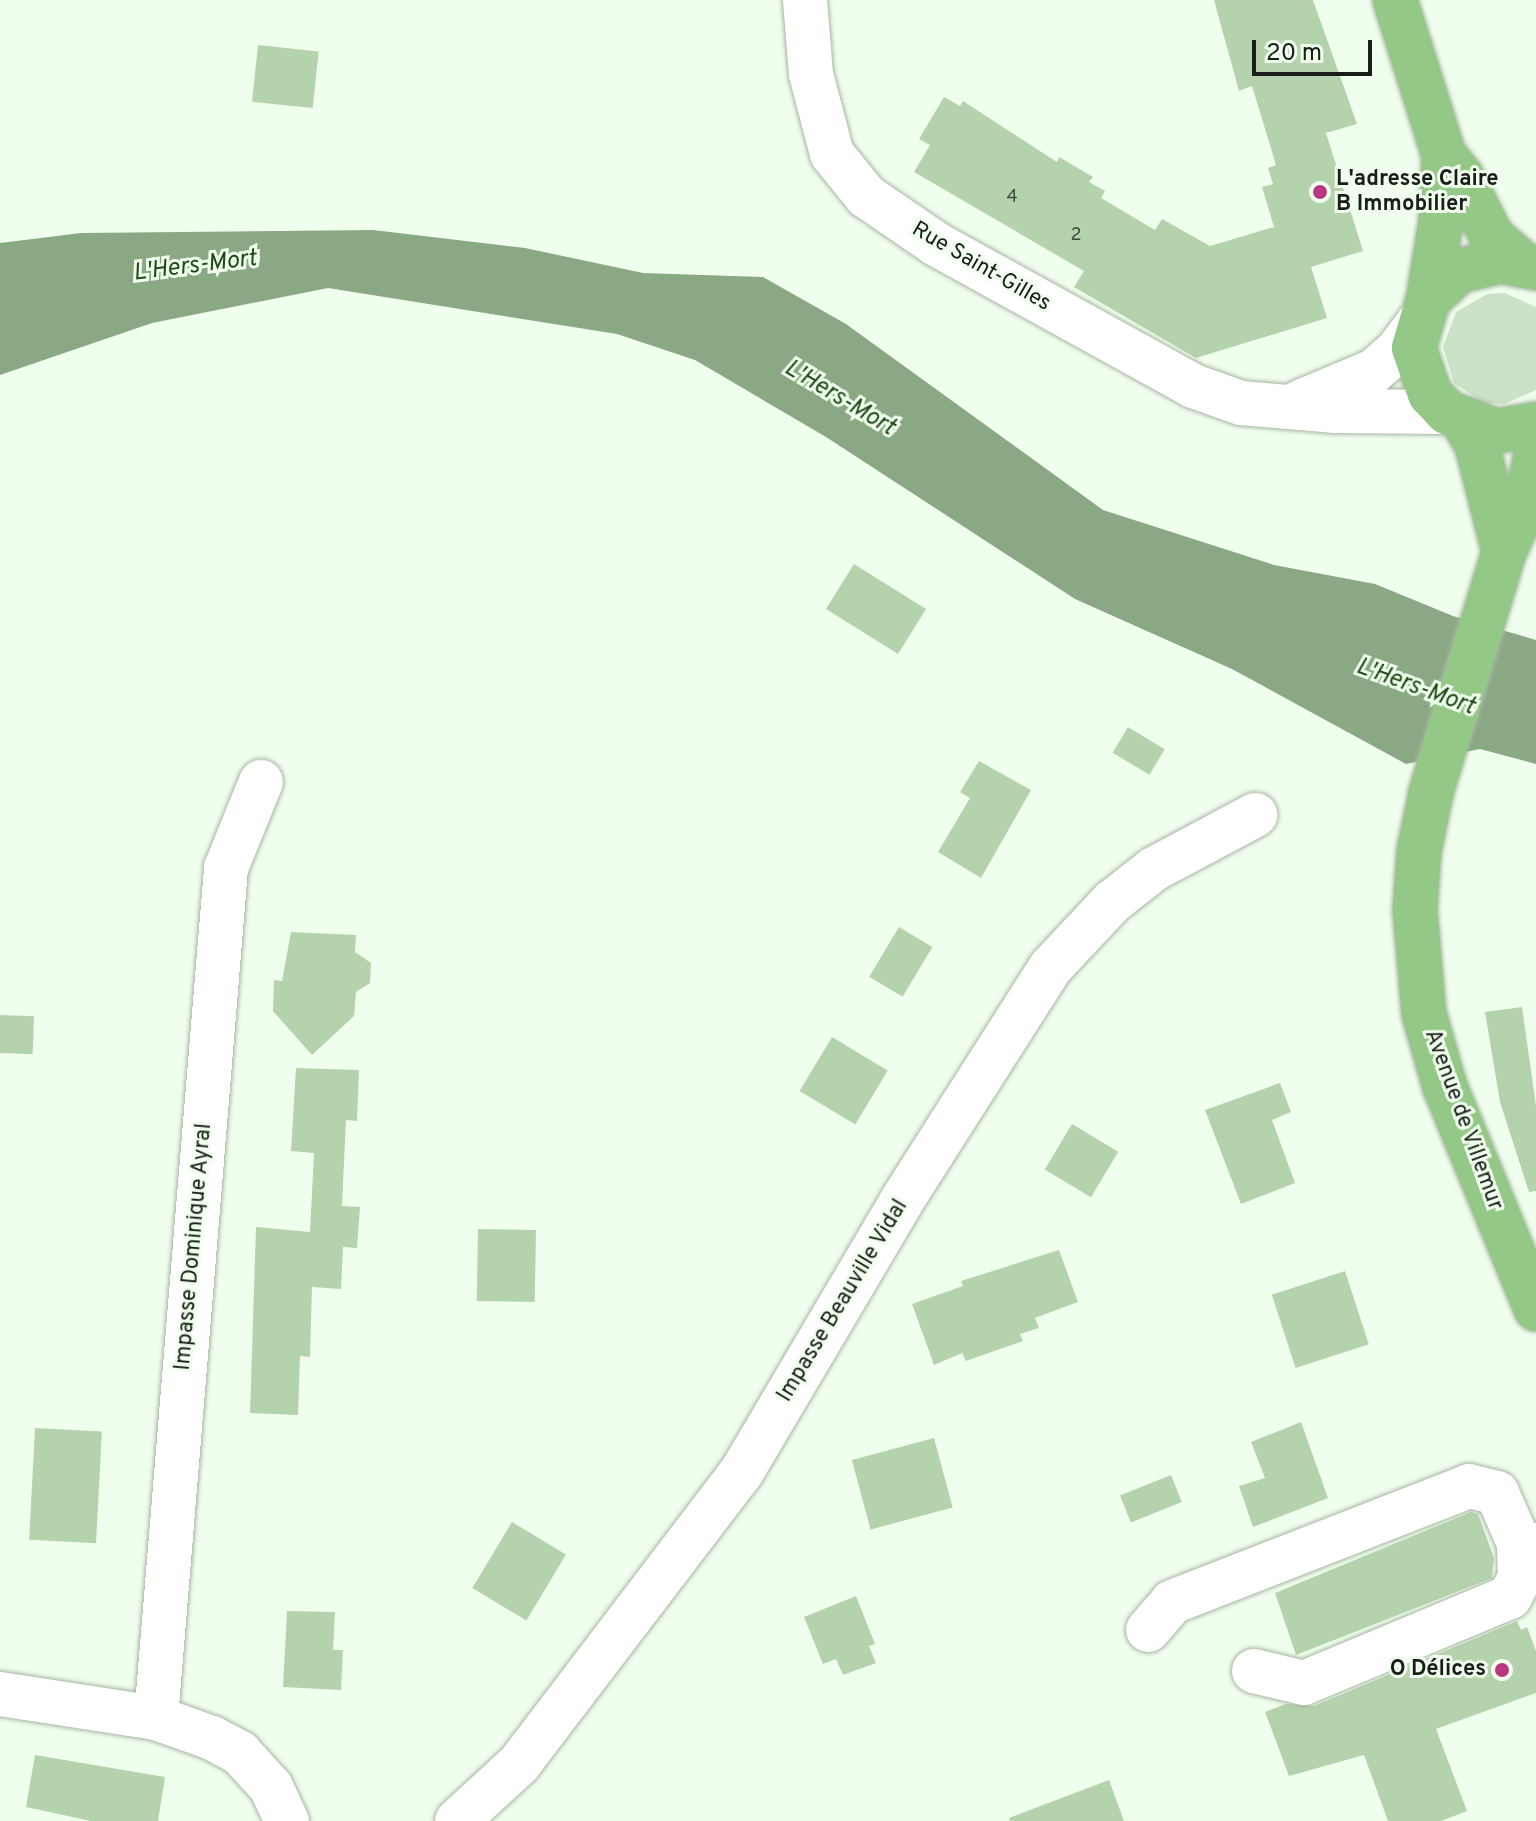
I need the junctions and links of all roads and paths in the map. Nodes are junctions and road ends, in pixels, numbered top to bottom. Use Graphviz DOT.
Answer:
graph roads {
  1 [pos="805,0"];
  2 [pos="1395,0"];
  3 [pos="1444,155"];
  4 [pos="1530,266"];
  5 [pos="1422,312"];
  6 [pos="1294,404"];
  7 [pos="1455,416"];
  8 [pos="1536,424"];
  9 [pos="1536,454"];
  10 [pos="1504,552"];
  11 [pos="261,782"];
  12 [pos="1255,815"];
  13 [pos="1536,1309"];
  14 [pos="1528,1544"];
  15 [pos="1148,1630"];
  16 [pos="1254,1671"];
  17 [pos="0,1694"];
  18 [pos="156,1718"];
  19 [pos="287,1821"];
  20 [pos="457,1821"];
  1 -- 6 [label="street, Rue Saint-Gilles"];
  2 -- 3 [label="main road"];
  3 -- 4 [label="main road"];
  3 -- 5 [label="main road, Avenue de Villemur"];
  4 -- 5 [label="main road"];
  5 -- 6 [label="street"];
  5 -- 7 [label="main road, Avenue de Villemur"];
  6 -- 7 [label="street"];
  7 -- 8 [label="main road"];
  7 -- 10 [label="main road, Avenue de Villemur"];
  9 -- 10 [label="main road, Avenue de Villemur"];
  10 -- 13 [label="main road, Avenue de Villemur"];
  11 -- 18 [label="street, Impasse Dominique Ayral"];
  12 -- 20 [label="street, Impasse Beauville Vidal"];
  14 -- 15 [label="street"];
  14 -- 16 [label="street"];
  17 -- 18 [label="street"];
  18 -- 19 [label="street"];
}
